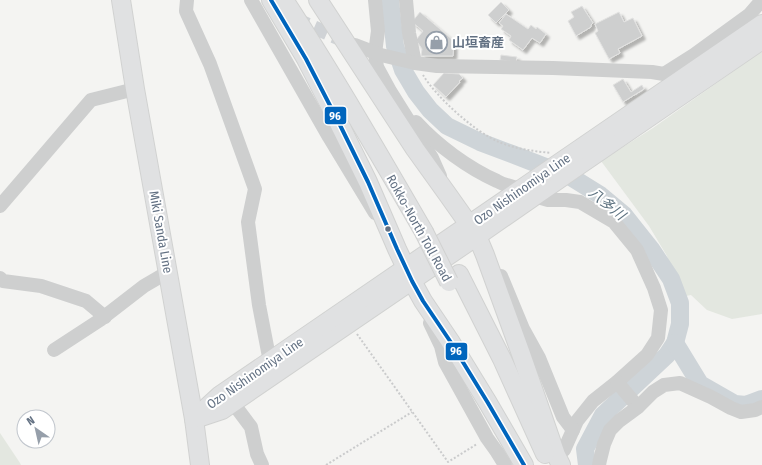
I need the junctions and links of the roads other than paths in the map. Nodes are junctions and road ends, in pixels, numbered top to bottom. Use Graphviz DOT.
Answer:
graph roads {
  1 [pos="121,0"];
  2 [pos="187,0"];
  3 [pos="252,0"];
  4 [pos="284,0"];
  5 [pos="298,0"];
  6 [pos="318,0"];
  7 [pos="375,0"];
  8 [pos="406,0"];
  9 [pos="762,0"];
  10 [pos="269,4"];
  11 [pos="762,24"];
  12 [pos="762,40"];
  13 [pos="355,45"];
  14 [pos="378,54"];
  15 [pos="417,63"];
  16 [pos="664,74"];
  17 [pos="682,78"];
  18 [pos="135,89"];
  19 [pos="394,96"];
  20 [pos="569,161"];
  21 [pos="527,190"];
  22 [pos="448,195"];
  23 [pos="0,206"];
  24 [pos="429,229"];
  25 [pos="473,231"];
  26 [pos="397,249"];
  27 [pos="168,272"];
  28 [pos="409,274"];
  29 [pos="0,278"];
  30 [pos="454,278"];
  31 [pos="423,301"];
  32 [pos="105,317"];
  33 [pos="54,350"];
  34 [pos="270,362"];
  35 [pos="618,384"];
  36 [pos="233,403"];
  37 [pos="637,406"];
  38 [pos="762,407"];
  39 [pos="194,419"];
  40 [pos="573,430"];
  41 [pos="563,458"];
  42 [pos="200,465"];
  43 [pos="262,465"];
  44 [pos="505,465"];
  45 [pos="524,465"];
  46 [pos="537,465"];
  47 [pos="550,465"];
  48 [pos="599,465"];
  1 -- 18 [label="main road, Miki Sanda Line"];
  2 -- 34 [label="street"];
  3 -- 10 [label="street"];
  3 -- 26 [label="street"];
  4 -- 24 [label="main road, Rokko-North Toll Road"];
  5 -- 24 [label="main road, Rokko-North Toll Road"];
  6 -- 22 [label="main road"];
  7 -- 14 [label="street"];
  8 -- 15 [label="street"];
  9 -- 16 [label="street"];
  10 -- 26 [label="main road"];
  11 -- 17 [label="main road, Ozo Nishinomiya Line"];
  12 -- 20 [label="main road, Ozo Nishinomiya Line"];
  13 -- 14 [label="street"];
  14 -- 15 [label="street"];
  14 -- 19 [label="street"];
  15 -- 16 [label="street"];
  16 -- 17 [label="street"];
  17 -- 20 [label="main road, Ozo Nishinomiya Line"];
  18 -- 23 [label="street"];
  18 -- 27 [label="main road, Miki Sanda Line"];
  19 -- 21 [label="street"];
  19 -- 22 [label="street"];
  20 -- 21 [label="main road, Ozo Nishinomiya Line"];
  21 -- 25 [label="main road, Ozo Nishinomiya Line"];
  21 -- 35 [label="street"];
  22 -- 25 [label="main road"];
  24 -- 30 [label="main road, Rokko-North Toll Road, bridge"];
  25 -- 28 [label="main road, Ozo Nishinomiya Line"];
  25 -- 40 [label="street"];
  25 -- 41 [label="main road"];
  26 -- 28 [label="main road"];
  27 -- 32 [label="street"];
  27 -- 39 [label="main road, Miki Sanda Line"];
  28 -- 31 [label="main road"];
  28 -- 34 [label="main road, Ozo Nishinomiya Line"];
  28 -- 36 [label="main road, Ozo Nishinomiya Line"];
  29 -- 32 [label="street"];
  30 -- 46 [label="main road, Rokko-North Toll Road"];
  30 -- 47 [label="main road, Rokko-North Toll Road"];
  31 -- 44 [label="street"];
  31 -- 45 [label="main road"];
  32 -- 33 [label="street"];
  34 -- 39 [label="main road, Ozo Nishinomiya Line"];
  35 -- 37 [label="street"];
  35 -- 40 [label="street"];
  36 -- 39 [label="main road, Ozo Nishinomiya Line"];
  36 -- 43 [label="street"];
  37 -- 38 [label="street"];
  37 -- 48 [label="street"];
  39 -- 42 [label="main road, Miki Sanda Line"];
  40 -- 41 [label="street"];
}
